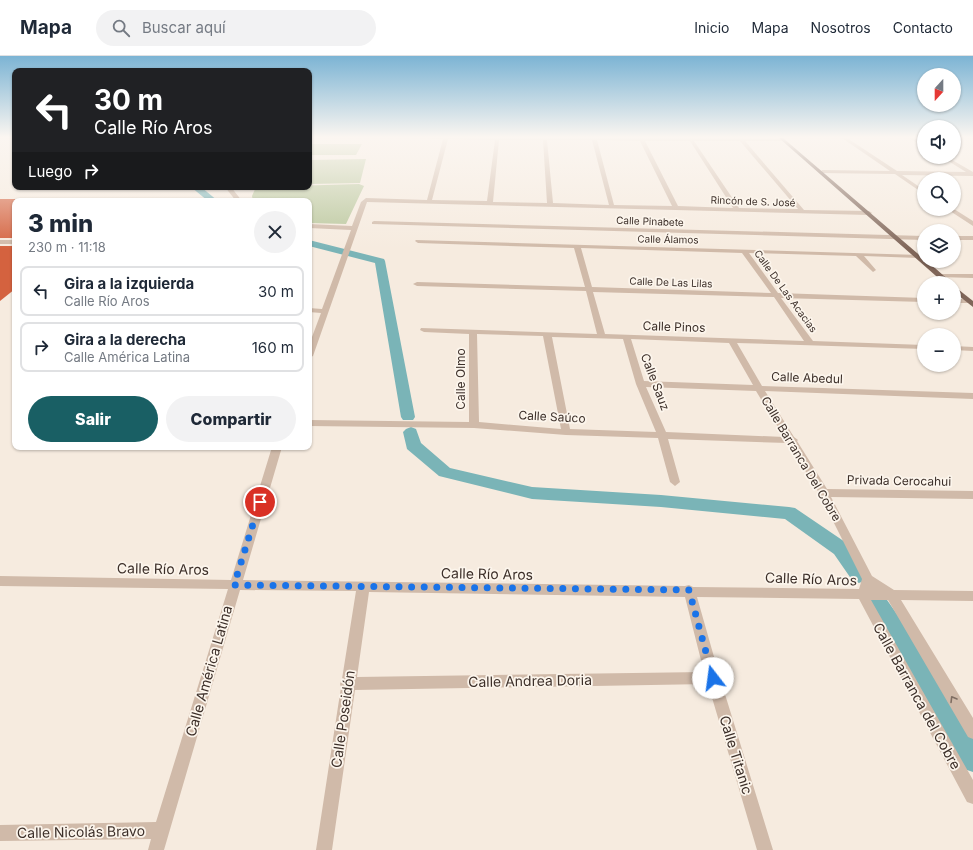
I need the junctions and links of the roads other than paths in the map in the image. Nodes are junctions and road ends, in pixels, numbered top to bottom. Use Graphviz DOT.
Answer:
graph roads {
  1 [pos="436,175"];
  2 [pos="493,175"];
  3 [pos="548,175"];
  4 [pos="604,175"];
  5 [pos="660,175"];
  6 [pos="714,175"];
  7 [pos="771,175"];
  8 [pos="826,175"];
  9 [pos="898,175"];
  10 [pos="917,187"];
  11 [pos="230,190"];
  12 [pos="237,198"];
  13 [pos="429,201"];
  14 [pos="490,202"];
  15 [pos="550,204"];
  16 [pos="612,206"];
  17 [pos="676,208"];
  18 [pos="737,210"];
  19 [pos="802,211"];
  20 [pos="869,213"];
  21 [pos="961,216"];
  22 [pos="374,223"];
  23 [pos="973,224"];
  24 [pos="312,226"];
  25 [pos="355,228"];
  26 [pos="896,238"];
  27 [pos="917,238"];
  28 [pos="961,238"];
  29 [pos="973,238"];
  30 [pos="628,239"];
  31 [pos="418,241"];
  32 [pos="0,242"];
  33 [pos="12,242"];
  34 [pos="576,246"];
  35 [pos="744,251"];
  36 [pos="858,254"];
  37 [pos="917,255"];
  38 [pos="917,256"];
  39 [pos="932,268"];
  40 [pos="873,270"];
  41 [pos="941,276"];
  42 [pos="961,276"];
  43 [pos="973,276"];
  44 [pos="417,284"];
  45 [pos="588,289"];
  46 [pos="961,294"];
  47 [pos="776,295"];
  48 [pos="917,300"];
  49 [pos="961,302"];
  50 [pos="971,303"];
  51 [pos="312,310"];
  52 [pos="325,311"];
  53 [pos="424,330"];
  54 [pos="473,332"];
  55 [pos="548,334"];
  56 [pos="602,336"];
  57 [pos="626,337"];
  58 [pos="732,341"];
  59 [pos="811,344"];
  60 [pos="917,347"];
  61 [pos="312,348"];
  62 [pos="961,348"];
  63 [pos="973,349"];
  64 [pos="640,384"];
  65 [pos="759,388"];
  66 [pos="973,396"];
  67 [pos="312,423"];
  68 [pos="474,425"];
  69 [pos="566,432"];
  70 [pos="662,435"];
  71 [pos="793,440"];
  72 [pos="276,450"];
  73 [pos="675,482"];
  74 [pos="824,493"];
  75 [pos="973,495"];
  76 [pos="868,579"];
  77 [pos="0,580"];
  78 [pos="234,585"];
  79 [pos="363,587"];
  80 [pos="689,590"];
  81 [pos="891,594"];
  82 [pos="863,595"];
  83 [pos="973,596"];
  84 [pos="713,678"];
  85 [pos="347,684"];
  86 [pos="973,732"];
  87 [pos="973,796"];
  88 [pos="162,830"];
  89 [pos="0,833"];
  90 [pos="156,850"];
  91 [pos="324,850"];
  92 [pos="765,850"];
  1 -- 13 [label="street"];
  2 -- 14 [label="street"];
  3 -- 15 [label="street"];
  4 -- 16 [label="street"];
  5 -- 17 [label="street"];
  6 -- 18 [label="street"];
  7 -- 19 [label="street"];
  8 -- 20 [label="main road"];
  9 -- 10 [label="street"];
  11 -- 12 [label="street"];
  13 -- 14 [label="street, Rincón de S. José"];
  13 -- 25 [label="street, Rincón de S. José"];
  14 -- 15 [label="street, Rincón de S. José"];
  15 -- 16 [label="street, Rincón de S. José"];
  16 -- 17 [label="street, Rincón de S. José"];
  17 -- 18 [label="street, Rincón de S. José"];
  18 -- 19 [label="street, Rincón de S. José"];
  19 -- 20 [label="street, Rincón de S. José"];
  20 -- 26 [label="main road"];
  21 -- 23 [label="street"];
  22 -- 30 [label="street, Calle Pinabete"];
  24 -- 25 [label="street"];
  25 -- 52 [label="street"];
  26 -- 27 [label="street, Calle Pinabete"];
  26 -- 30 [label="street, Calle Pinabete"];
  26 -- 37 [label="main road"];
  28 -- 29 [label="street"];
  30 -- 34 [label="street, Calle Álamos"];
  30 -- 35 [label="street, Calle Álamos"];
  31 -- 34 [label="street, Calle Álamos"];
  32 -- 33 [label="street"];
  34 -- 45 [label="street"];
  35 -- 36 [label="street, Calle Álamos"];
  35 -- 47 [label="street, Calle De Las Acacias"];
  36 -- 38 [label="street, Calle Álamos"];
  36 -- 40 [label="street"];
  39 -- 41 [label="main road"];
  42 -- 43 [label="street"];
  44 -- 45 [label="street, Calle De Las Lilas"];
  45 -- 47 [label="street, Calle De Las Lilas"];
  45 -- 56 [label="street"];
  46 -- 50 [label="main road"];
  47 -- 48 [label="street, Calle De Las Lilas"];
  47 -- 59 [label="street, Calle De Las Acacias"];
  49 -- 50 [label="street"];
  51 -- 52 [label="street"];
  52 -- 61 [label="street"];
  53 -- 54 [label="street, Calle Pinos"];
  54 -- 55 [label="street, Calle Pinos"];
  54 -- 68 [label="street, Calle Olmo"];
  55 -- 56 [label="street, Calle Pinos"];
  55 -- 69 [label="street"];
  56 -- 57 [label="street, Calle Pinos"];
  57 -- 58 [label="street, Calle Pinos"];
  57 -- 64 [label="street, Calle Sauz"];
  58 -- 59 [label="street, Calle Pinos"];
  58 -- 65 [label="street, Calle Barranca Del Cobre"];
  59 -- 60 [label="street, Calle Pinos"];
  62 -- 63 [label="street"];
  64 -- 65 [label="street, Calle Abedul"];
  64 -- 70 [label="street, Calle Sauz"];
  65 -- 66 [label="street, Calle Abedul"];
  65 -- 71 [label="street, Calle Barranca Del Cobre"];
  67 -- 68 [label="street, Calle Saúco"];
  68 -- 69 [label="street, Calle Saúco"];
  69 -- 70 [label="street, Calle Saúco"];
  70 -- 71 [label="street, Calle Saúco"];
  70 -- 73 [label="street, Calle Sauz"];
  71 -- 74 [label="street, Calle Barranca Del Cobre"];
  72 -- 78 [label="street, Calle América Latina"];
  74 -- 75 [label="street, Privada Cerocahui"];
  74 -- 76 [label="street, Calle Barranca Del Cobre"];
  76 -- 81 [label="street, Calle Barranca Del Cobre"];
  76 -- 82 [label="street"];
  77 -- 78 [label="street, Calle Río Aros"];
  78 -- 79 [label="street, Calle Río Aros"];
  78 -- 88 [label="street, Calle América Latina"];
  79 -- 80 [label="street, Calle Río Aros"];
  79 -- 85 [label="street, Calle Poseidón"];
  80 -- 82 [label="street, Calle Río Aros"];
  80 -- 84 [label="street, Calle Titanic"];
  81 -- 82 [label="street, Calle Río Aros"];
  81 -- 83 [label="street, Calle Río Aros"];
  86 -- 81 [label="street, one-way"];
  82 -- 87 [label="street, Calle Barranca del Cobre"];
  84 -- 85 [label="street, Calle Andrea Doria"];
  84 -- 92 [label="street, Calle Titanic"];
  85 -- 91 [label="street, Calle Poseidón"];
  88 -- 89 [label="street, Calle Nicolás Bravo"];
  88 -- 90 [label="street, Calle América Latina"];
}
